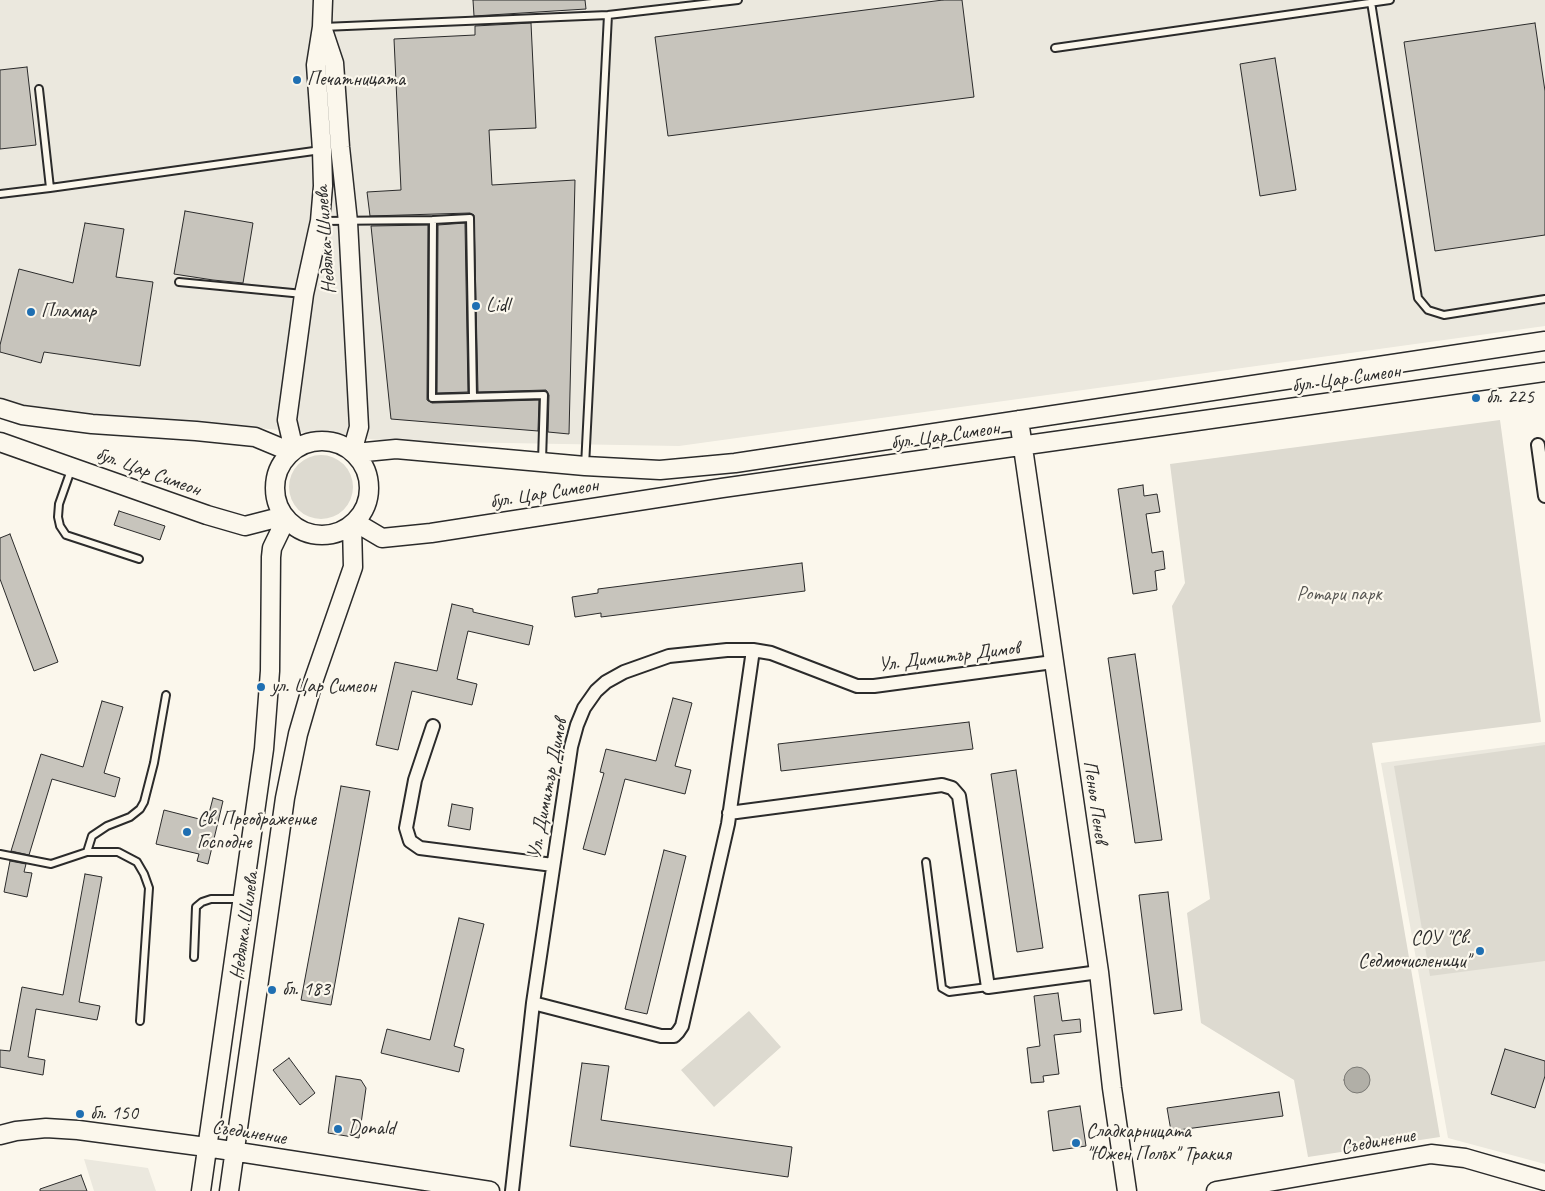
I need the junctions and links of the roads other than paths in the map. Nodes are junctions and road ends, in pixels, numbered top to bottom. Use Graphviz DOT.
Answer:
graph roads {
  1 [pos="322,0"];
  2 [pos="738,0"];
  3 [pos="1390,0"];
  4 [pos="1371,2"];
  5 [pos="608,15"];
  6 [pos="322,27"];
  7 [pos="1055,48"];
  8 [pos="39,89"];
  9 [pos="340,147"];
  10 [pos="322,150"];
  11 [pos="50,188"];
  12 [pos="0,194"];
  13 [pos="433,220"];
  14 [pos="320,221"];
  15 [pos="348,222"];
  16 [pos="179,282"];
  17 [pos="304,294"];
  18 [pos="1545,300"];
  19 [pos="1545,341"];
  20 [pos="1545,372"];
  21 [pos="473,397"];
  22 [pos="0,408"];
  23 [pos="1018,420"];
  24 [pos="0,442"];
  25 [pos="1538,445"];
  26 [pos="1023,447"];
  27 [pos="292,451"];
  28 [pos="354,453"];
  29 [pos="542,462"];
  30 [pos="585,466"];
  31 [pos="72,467"];
  32 [pos="1545,496"];
  33 [pos="285,518"];
  34 [pos="353,524"];
  35 [pos="139,560"];
  36 [pos="753,650"];
  37 [pos="1053,662"];
  38 [pos="166,696"];
  39 [pos="433,726"];
  40 [pos="730,813"];
  41 [pos="87,852"];
  42 [pos="0,854"];
  43 [pos="926,862"];
  44 [pos="553,865"];
  45 [pos="243,899"];
  46 [pos="194,957"];
  47 [pos="1099,972"];
  48 [pos="988,987"];
  49 [pos="533,1003"];
  50 [pos="140,1021"];
  51 [pos="0,1135"];
  52 [pos="206,1148"];
  53 [pos="234,1153"];
  54 [pos="1545,1181"];
  55 [pos="201,1191"];
  56 [pos="229,1191"];
  57 [pos="490,1191"];
  58 [pos="512,1191"];
  59 [pos="1127,1191"];
  60 [pos="1216,1191"];
  1 -- 6 [label="street, Недялка Шилева"];
  2 -- 5 [label="lane"];
  3 -- 4 [label="lane"];
  4 -- 7 [label="lane"];
  4 -- 18 [label="lane"];
  5 -- 6 [label="lane"];
  5 -- 30 [label="lane"];
  6 -- 9 [label="street, Недялка Шилева"];
  6 -- 10 [label="street, Недялка Шилева"];
  8 -- 11 [label="lane"];
  9 -- 10 [label="lane"];
  9 -- 15 [label="street, Недялка Шилева"];
  10 -- 11 [label="lane"];
  10 -- 14 [label="street, Недялка Шилева"];
  11 -- 12 [label="lane"];
  13 -- 15 [label="lane"];
  13 -- 21 [label="lane"];
  13 -- 21 [label="lane"];
  14 -- 15 [label="lane"];
  14 -- 17 [label="street, Недялка Шилева"];
  15 -- 28 [label="street, Недялка Шилева"];
  16 -- 17 [label="lane"];
  17 -- 27 [label="street, Недялка Шилева"];
  19 -- 23 [label="street, бул. Цар Симеон"];
  20 -- 26 [label="street, бул. Цар Симеон"];
  21 -- 29 [label="lane"];
  22 -- 27 [label="street, бул. Цар Симеон"];
  23 -- 26 [label="street, Пеньо Пенев"];
  23 -- 30 [label="street, бул. Цар Симеон"];
  24 -- 31 [label="street, бул. Цар Симеон"];
  25 -- 32 [label="street"];
  26 -- 34 [label="street, бул. Цар Симеон"];
  26 -- 37 [label="street, Пеньо Пенев"];
  27 -- 28 [label="street"];
  27 -- 33 [label="street"];
  28 -- 29 [label="street, бул. Цар Симеон"];
  28 -- 34 [label="street"];
  29 -- 30 [label="street, бул. Цар Симеон"];
  31 -- 33 [label="street, бул. Цар Симеон"];
  31 -- 35 [label="lane"];
  33 -- 34 [label="street"];
  33 -- 45 [label="street, Недялка Шилева"];
  34 -- 53 [label="street, Недялка Шилева"];
  36 -- 37 [label="street, Ул. Димитър Димов"];
  36 -- 40 [label="street"];
  36 -- 44 [label="street, Ул. Димитър Димов"];
  37 -- 47 [label="street, Пеньо Пенев"];
  38 -- 41 [label="lane"];
  39 -- 44 [label="street"];
  40 -- 48 [label="street"];
  40 -- 49 [label="street"];
  41 -- 42 [label="lane"];
  41 -- 50 [label="lane"];
  43 -- 48 [label="lane"];
  44 -- 49 [label="street, Ул. Димитър Димов"];
  45 -- 46 [label="lane"];
  45 -- 52 [label="street, Недялка Шилева"];
  47 -- 48 [label="street"];
  47 -- 59 [label="street, Пеньо Пенев"];
  49 -- 58 [label="street, Ул. Димитър Димов"];
  51 -- 52 [label="street, Съединение"];
  52 -- 53 [label="street, Съединение"];
  52 -- 55 [label="street, Недялка Шилева"];
  53 -- 56 [label="street, Недялка Шилева"];
  53 -- 57 [label="street, Съединение"];
  54 -- 60 [label="street, Съединение"];
}
